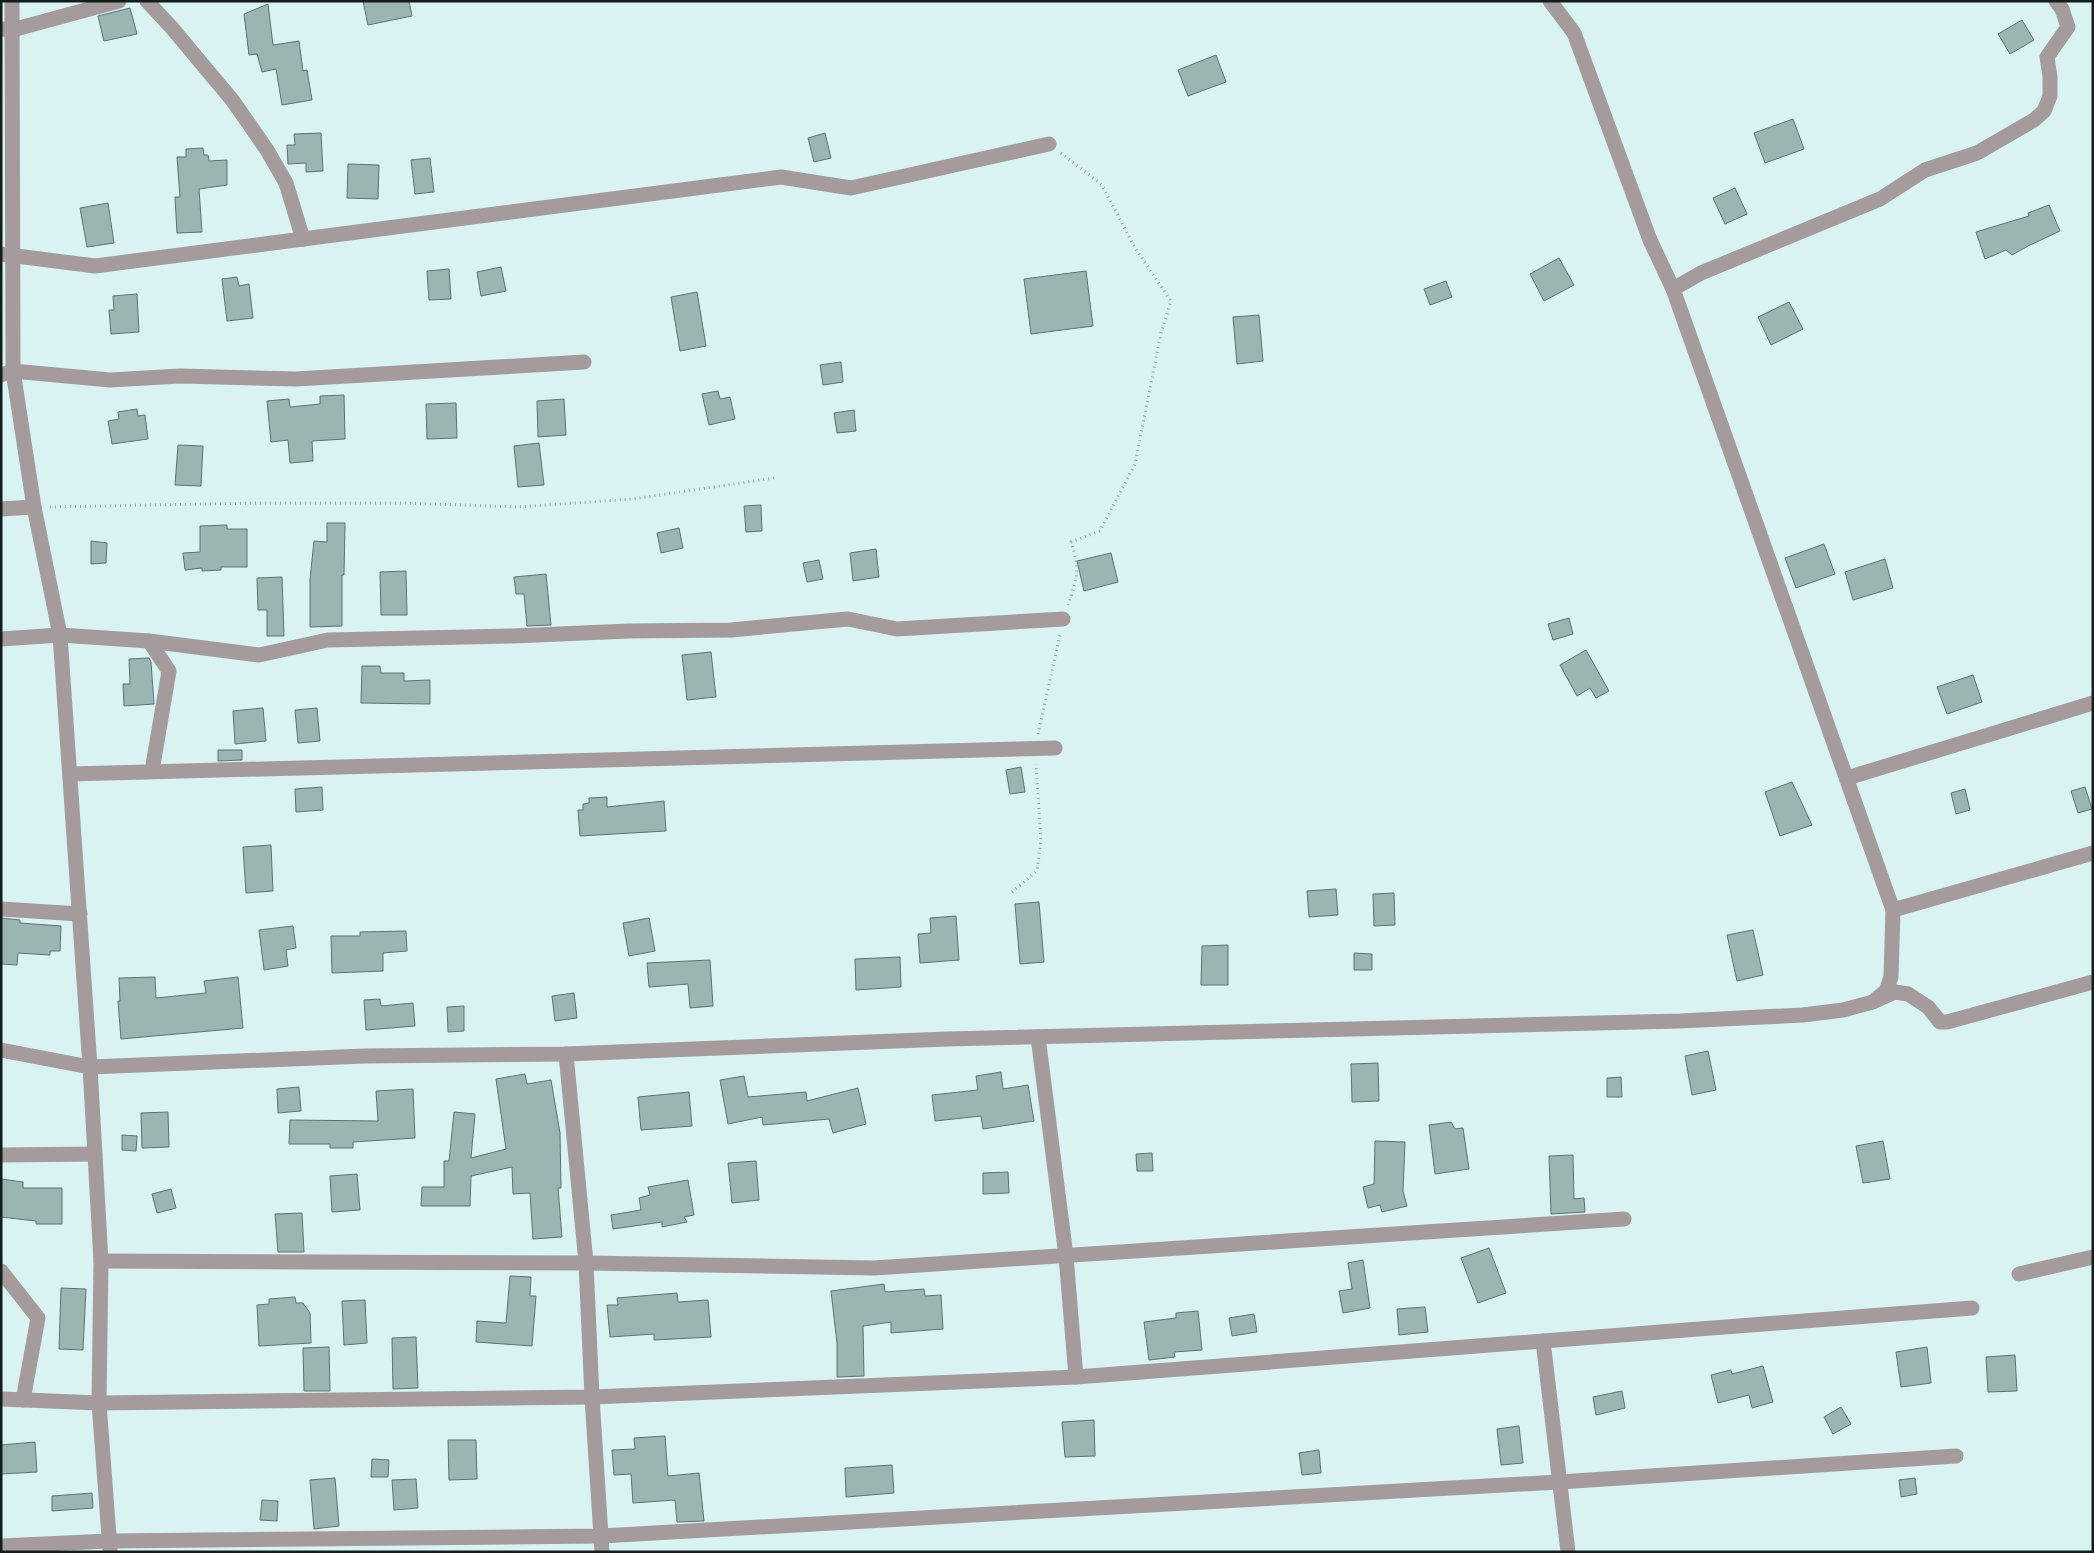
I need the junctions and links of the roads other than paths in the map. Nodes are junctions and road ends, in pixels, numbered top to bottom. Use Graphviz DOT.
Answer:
graph roads {
  1 [pos="12,1"];
  2 [pos="119,1"];
  3 [pos="147,1"];
  4 [pos="1550,1"];
  5 [pos="2056,1"];
  6 [pos="7,29"];
  7 [pos="1049,144"];
  8 [pos="303,238"];
  9 [pos="7,254"];
  10 [pos="1673,289"];
  11 [pos="584,362"];
  12 [pos="7,373"];
  13 [pos="34,507"];
  14 [pos="1,509"];
  15 [pos="1064,619"];
  16 [pos="60,635"];
  17 [pos="1,639"];
  18 [pos="149,641"];
  19 [pos="2093,703"];
  20 [pos="1055,748"];
  21 [pos="152,771"];
  22 [pos="70,774"];
  23 [pos="1847,778"];
  24 [pos="2093,853"];
  25 [pos="1,910"];
  26 [pos="1893,910"];
  27 [pos="80,914"];
  28 [pos="2093,982"];
  29 [pos="1873,1002"];
  30 [pos="1038,1037"];
  31 [pos="1,1050"];
  32 [pos="566,1054"];
  33 [pos="90,1067"];
  34 [pos="95,1154"];
  35 [pos="1,1155"];
  36 [pos="1624,1219"];
  37 [pos="1066,1256"];
  38 [pos="2093,1258"];
  39 [pos="101,1261"];
  40 [pos="586,1263"];
  41 [pos="1,1271"];
  42 [pos="2018,1274"];
  43 [pos="1972,1308"];
  44 [pos="1542,1341"];
  45 [pos="1076,1377"];
  46 [pos="592,1397"];
  47 [pos="1,1399"];
  48 [pos="23,1400"];
  49 [pos="99,1403"];
  50 [pos="1956,1456"];
  51 [pos="1559,1482"];
  52 [pos="601,1536"];
  53 [pos="1,1546"];
  54 [pos="110,1547"];
  55 [pos="602,1552"];
  56 [pos="1568,1552"];
  1 -- 6 [label="street"];
  2 -- 6 [label="street"];
  3 -- 8 [label="street"];
  4 -- 10 [label="street"];
  5 -- 10 [label="street"];
  6 -- 9 [label="street"];
  7 -- 8 [label="street"];
  8 -- 9 [label="street"];
  9 -- 12 [label="street"];
  10 -- 23 [label="street"];
  11 -- 12 [label="street"];
  12 -- 13 [label="street"];
  13 -- 14 [label="street"];
  13 -- 16 [label="street"];
  15 -- 18 [label="street"];
  16 -- 17 [label="street"];
  16 -- 18 [label="street"];
  16 -- 22 [label="street"];
  18 -- 21 [label="street"];
  19 -- 23 [label="street"];
  20 -- 21 [label="street"];
  21 -- 22 [label="street"];
  22 -- 27 [label="street"];
  23 -- 26 [label="street"];
  24 -- 26 [label="street"];
  25 -- 27 [label="street"];
  26 -- 29 [label="street"];
  27 -- 33 [label="street"];
  28 -- 29 [label="street"];
  29 -- 30 [label="street"];
  30 -- 32 [label="street"];
  30 -- 37 [label="street"];
  31 -- 33 [label="street"];
  32 -- 33 [label="street"];
  32 -- 40 [label="street"];
  33 -- 34 [label="street"];
  34 -- 35 [label="street"];
  34 -- 39 [label="street"];
  36 -- 37 [label="street"];
  37 -- 40 [label="street"];
  37 -- 45 [label="street"];
  38 -- 42 [label="street"];
  39 -- 40 [label="street"];
  39 -- 49 [label="street"];
  40 -- 46 [label="street"];
  41 -- 48 [label="street"];
  43 -- 44 [label="street"];
  44 -- 45 [label="street"];
  44 -- 51 [label="street"];
  45 -- 46 [label="street"];
  46 -- 49 [label="street"];
  46 -- 52 [label="street"];
  47 -- 48 [label="street"];
  48 -- 49 [label="street"];
  49 -- 54 [label="street"];
  50 -- 51 [label="street"];
  51 -- 52 [label="street"];
  51 -- 56 [label="street"];
  52 -- 54 [label="street"];
  52 -- 55 [label="street"];
  53 -- 54 [label="street"];
}
